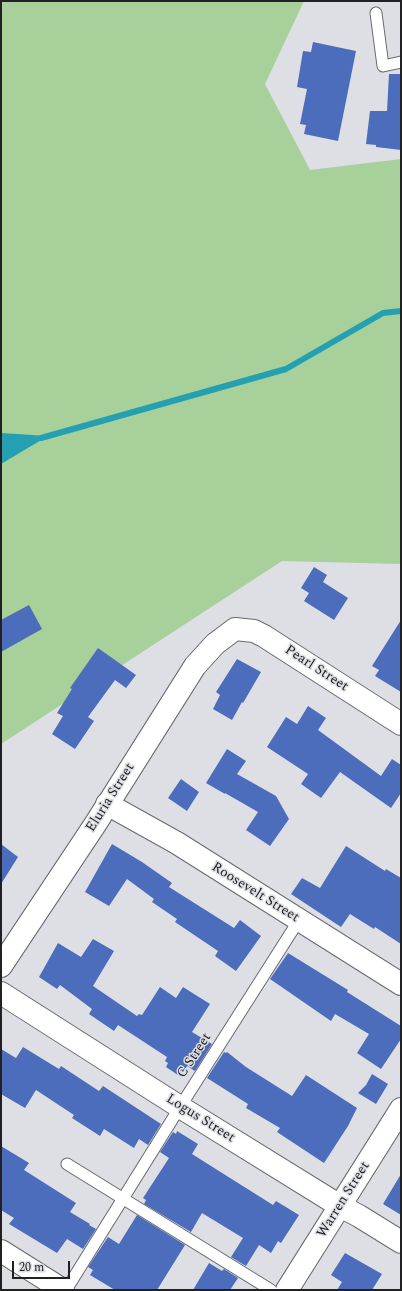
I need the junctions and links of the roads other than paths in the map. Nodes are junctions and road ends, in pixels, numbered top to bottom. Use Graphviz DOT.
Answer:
graph roads {
  1 [pos="376,13"];
  2 [pos="401,62"];
  3 [pos="227,635"];
  4 [pos="401,724"];
  5 [pos="107,804"];
  6 [pos="299,920"];
  7 [pos="1,966"];
  8 [pos="401,984"];
  9 [pos="1,993"];
  10 [pos="180,1107"];
  11 [pos="401,1111"];
  12 [pos="67,1164"];
  13 [pos="123,1200"];
  14 [pos="340,1206"];
  15 [pos="401,1242"];
  16 [pos="1,1251"];
  17 [pos="63,1290"];
  18 [pos="66,1290"];
  19 [pos="271,1290"];
  20 [pos="287,1290"];
  1 -- 2 [label="lane"];
  3 -- 4 [label="street, Pearl Street"];
  3 -- 5 [label="street, Eluria Street"];
  5 -- 6 [label="street, Roosevelt Street"];
  5 -- 7 [label="street, Eluria Street"];
  6 -- 8 [label="street, Roosevelt Street"];
  6 -- 10 [label="lane, C Street"];
  9 -- 10 [label="street, Logus Street"];
  10 -- 13 [label="lane, C Street"];
  10 -- 14 [label="street, Logus Street"];
  11 -- 14 [label="street, Warren Street"];
  12 -- 13 [label="lane"];
  13 -- 18 [label="lane, C Street"];
  13 -- 19 [label="lane"];
  14 -- 15 [label="street, Logus Street"];
  14 -- 20 [label="street, Warren Street"];
  16 -- 17 [label="street"];
}
